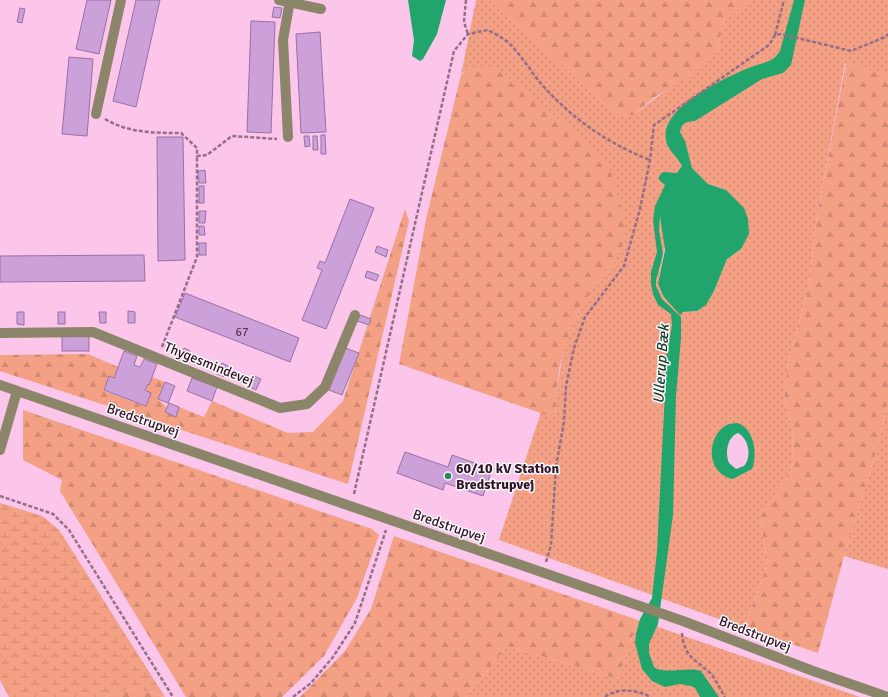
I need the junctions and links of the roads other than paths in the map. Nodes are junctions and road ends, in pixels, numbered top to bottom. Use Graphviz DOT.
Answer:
graph roads {
  1 [pos="121,0"];
  2 [pos="279,0"];
  3 [pos="290,1"];
  4 [pos="322,9"];
  5 [pos="96,114"];
  6 [pos="288,137"];
  7 [pos="354,315"];
  8 [pos="0,333"];
  9 [pos="0,385"];
  10 [pos="16,391"];
  11 [pos="0,450"];
  12 [pos="888,697"];
  1 -- 5 [label="street"];
  2 -- 3 [label="street"];
  3 -- 4 [label="street"];
  3 -- 6 [label="street"];
  7 -- 8 [label="street, Thygesmindevej"];
  9 -- 10 [label="street, Bredstrupvej"];
  10 -- 11 [label="street"];
  10 -- 12 [label="street, Bredstrupvej"];
}
